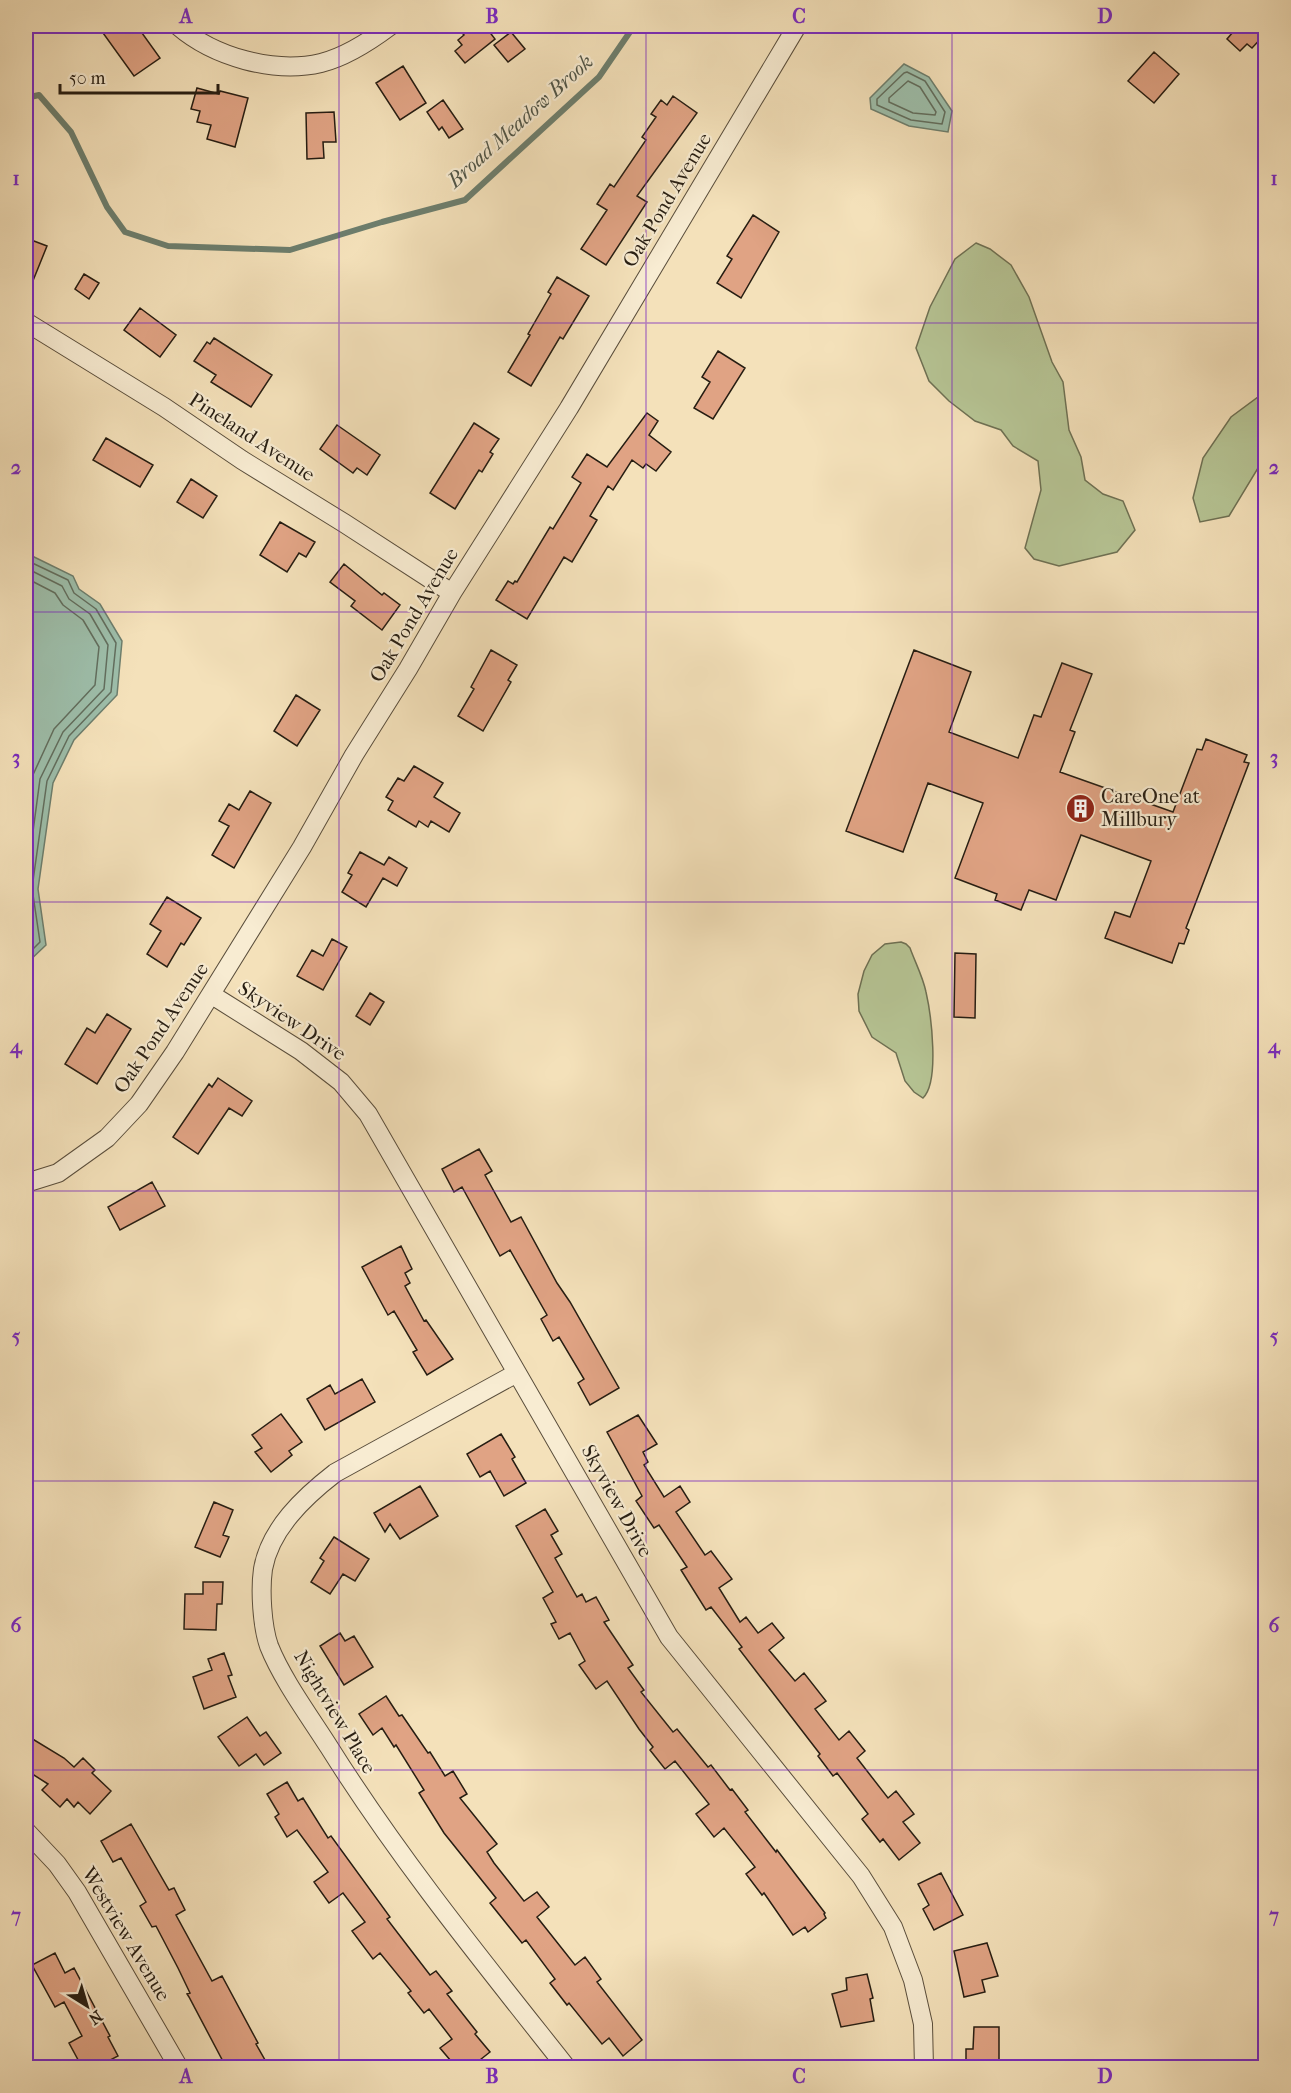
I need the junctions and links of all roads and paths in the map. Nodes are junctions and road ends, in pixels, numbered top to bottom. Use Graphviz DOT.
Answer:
graph roads {
  1 [pos="178,26"];
  2 [pos="390,26"];
  3 [pos="797,26"];
  4 [pos="26,322"];
  5 [pos="452,593"];
  6 [pos="212,995"];
  7 [pos="26,1183"];
  8 [pos="517,1373"];
  9 [pos="26,1831"];
  10 [pos="179,2067"];
  11 [pos="567,2067"];
  12 [pos="924,2067"];
  1 -- 2 [label="street"];
  3 -- 5 [label="street, Oak Pond Avenue"];
  4 -- 5 [label="street, Pineland Avenue"];
  5 -- 6 [label="street, Oak Pond Avenue"];
  6 -- 7 [label="street, Oak Pond Avenue"];
  6 -- 8 [label="street, Skyview Drive"];
  8 -- 11 [label="street, Nightview Place"];
  8 -- 12 [label="street, Skyview Drive"];
  9 -- 10 [label="street, Westview Avenue"];
}
